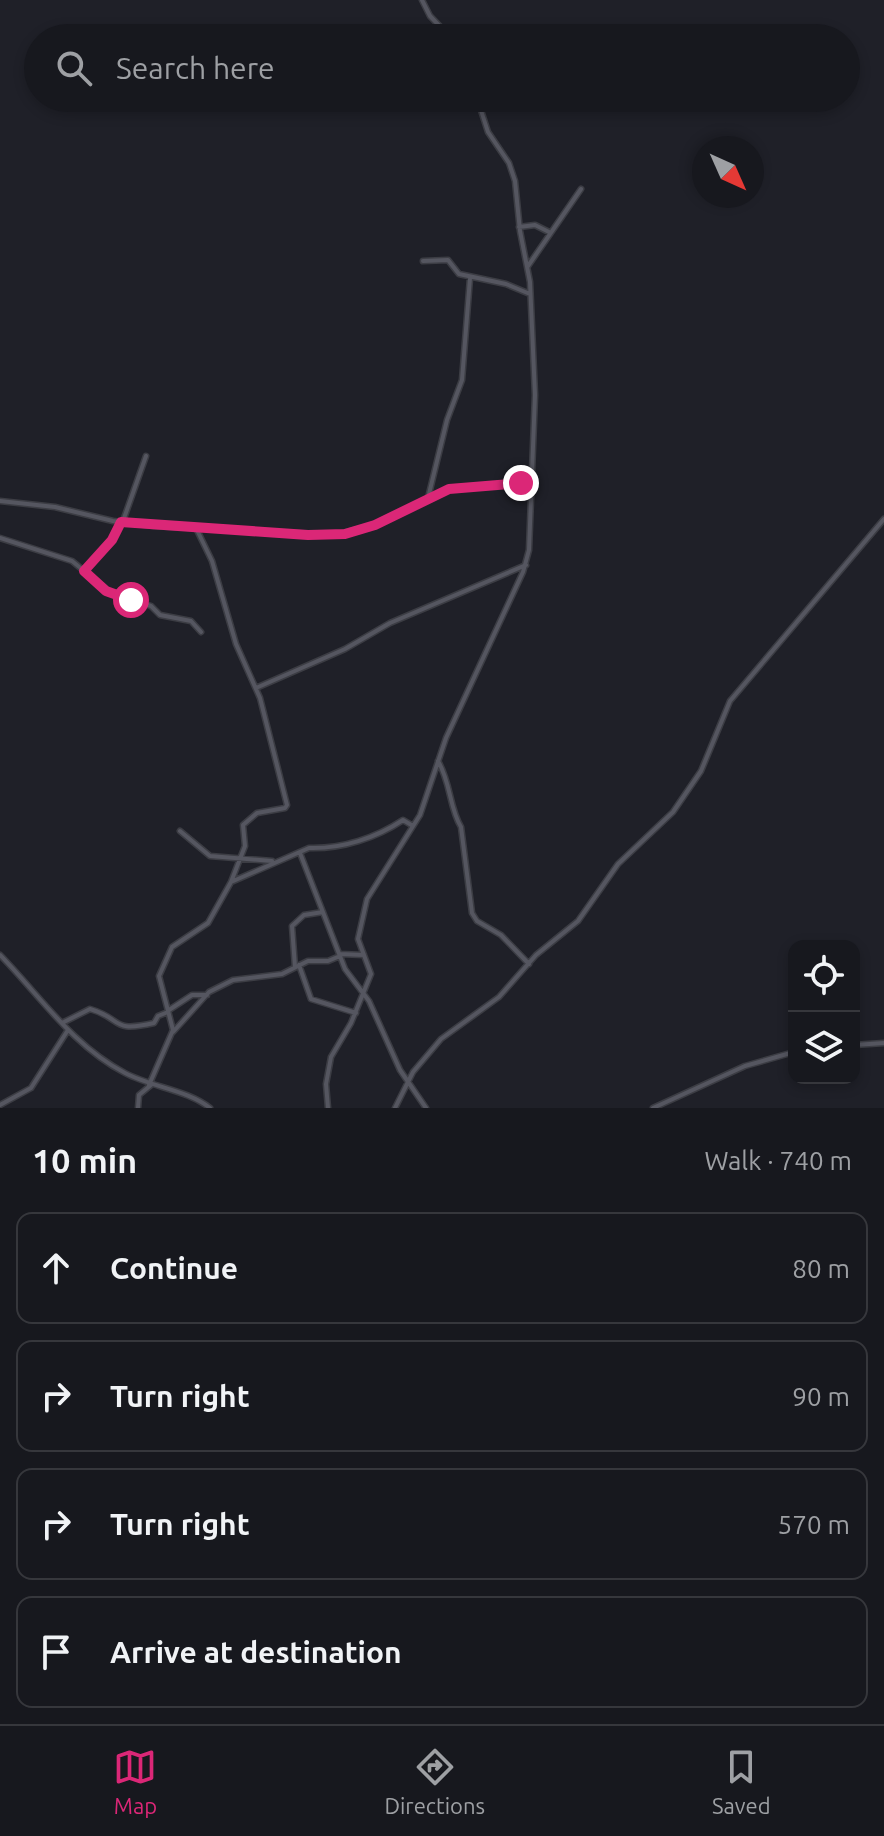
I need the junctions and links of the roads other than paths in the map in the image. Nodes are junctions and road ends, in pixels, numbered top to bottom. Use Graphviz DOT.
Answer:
graph roads {
  1 [pos="422,0"];
  2 [pos="438,24"];
  3 [pos="482,112"];
  4 [pos="581,189"];
  5 [pos="519,227"];
  6 [pos="549,232"];
  7 [pos="423,261"];
  8 [pos="528,267"];
  9 [pos="470,278"];
  10 [pos="530,294"];
  11 [pos="146,456"];
  12 [pos="531,490"];
  13 [pos="428,498"];
  14 [pos="0,501"];
  15 [pos="884,519"];
  16 [pos="122,522"];
  17 [pos="196,528"];
  18 [pos="0,538"];
  19 [pos="526,565"];
  20 [pos="84,571"];
  21 [pos="201,632"];
  22 [pos="256,688"];
  23 [pos="438,761"];
  24 [pos="413,826"];
  25 [pos="180,831"];
  26 [pos="300,853"];
  27 [pos="239,859"];
  28 [pos="276,862"];
  29 [pos="231,882"];
  30 [pos="323,912"];
  31 [pos="0,955"];
  32 [pos="340,955"];
  33 [pos="364,955"];
  34 [pos="529,964"];
  35 [pos="297,966"];
  36 [pos="207,995"];
  37 [pos="364,995"];
  38 [pos="168,1011"];
  39 [pos="356,1013"];
  40 [pos="62,1023"];
  41 [pos="68,1030"];
  42 [pos="172,1034"];
  43 [pos="884,1043"];
  44 [pos="860,1045"];
  45 [pos="788,1054"];
  46 [pos="407,1082"];
  47 [pos="150,1085"];
  48 [pos="0,1105"];
  49 [pos="7,1105"];
  50 [pos="209,1107"];
  51 [pos="138,1108"];
  52 [pos="217,1108"];
  53 [pos="328,1108"];
  54 [pos="395,1108"];
  55 [pos="426,1108"];
  56 [pos="653,1108"];
  1 -- 2 [label="street"];
  3 -- 5 [label="street"];
  4 -- 6 [label="street"];
  5 -- 6 [label="street"];
  5 -- 8 [label="street"];
  6 -- 8 [label="street"];
  7 -- 9 [label="street"];
  8 -- 10 [label="street"];
  9 -- 10 [label="street"];
  9 -- 13 [label="street"];
  10 -- 12 [label="street"];
  11 -- 16 [label="street"];
  12 -- 13 [label="street"];
  12 -- 19 [label="street"];
  13 -- 17 [label="street"];
  14 -- 16 [label="street"];
  15 -- 34 [label="street"];
  16 -- 17 [label="street"];
  16 -- 20 [label="street"];
  17 -- 22 [label="street"];
  18 -- 20 [label="street"];
  19 -- 22 [label="street"];
  19 -- 23 [label="street"];
  20 -- 21 [label="street"];
  22 -- 27 [label="street"];
  23 -- 24 [label="street"];
  23 -- 34 [label="street"];
  24 -- 26 [label="street"];
  24 -- 33 [label="street"];
  25 -- 27 [label="street"];
  26 -- 28 [label="street"];
  26 -- 30 [label="street"];
  27 -- 28 [label="street"];
  27 -- 29 [label="street"];
  28 -- 29 [label="street"];
  29 -- 38 [label="street"];
  30 -- 32 [label="street"];
  30 -- 35 [label="street"];
  31 -- 40 [label="street"];
  32 -- 33 [label="street"];
  32 -- 35 [label="street"];
  32 -- 37 [label="street"];
  33 -- 37 [label="street"];
  34 -- 46 [label="street"];
  35 -- 36 [label="street"];
  35 -- 39 [label="street"];
  36 -- 38 [label="street"];
  36 -- 42 [label="street"];
  37 -- 39 [label="street"];
  37 -- 46 [label="street"];
  38 -- 40 [label="street"];
  38 -- 42 [label="street"];
  39 -- 53 [label="street"];
  40 -- 41 [label="street"];
  41 -- 47 [label="street"];
  41 -- 49 [label="street"];
  42 -- 47 [label="street"];
  43 -- 44 [label="street"];
  45 -- 56 [label="street"];
  46 -- 54 [label="street"];
  46 -- 55 [label="street"];
  47 -- 50 [label="street"];
  47 -- 51 [label="street"];
  48 -- 49 [label="street"];
  50 -- 52 [label="street"];
}
